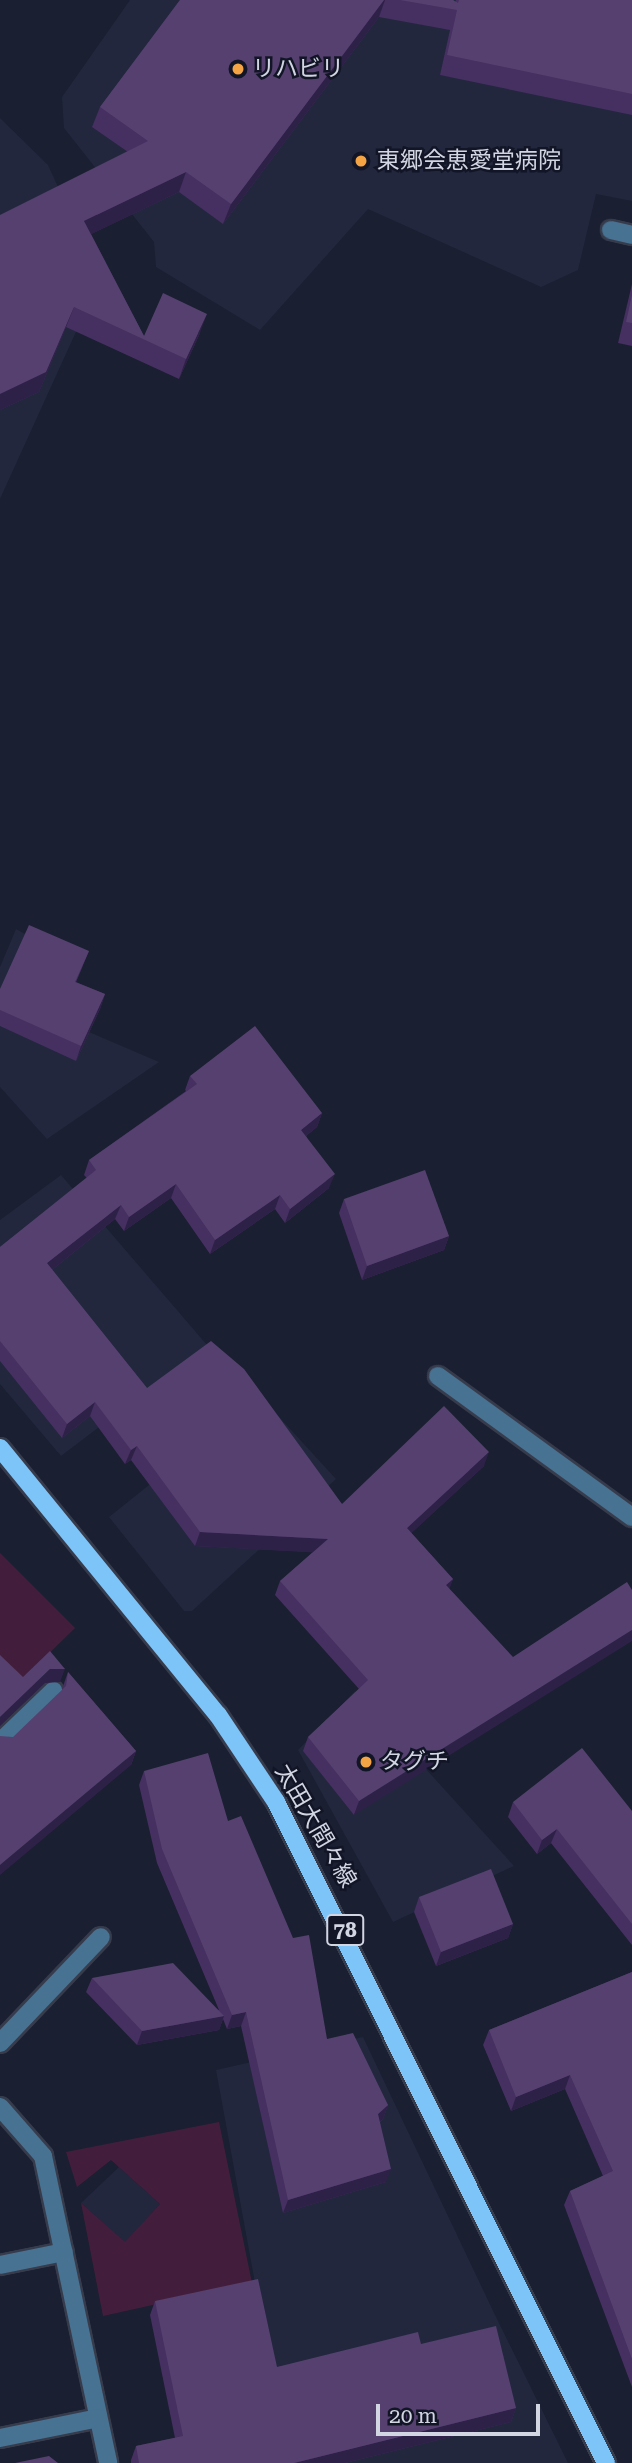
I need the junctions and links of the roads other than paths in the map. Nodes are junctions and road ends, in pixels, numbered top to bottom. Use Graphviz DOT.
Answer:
graph roads {
  1 [pos="611,230"];
  2 [pos="632,235"];
  3 [pos="438,1376"];
  4 [pos="0,1448"];
  5 [pos="632,1517"];
  6 [pos="52,1691"];
  7 [pos="0,1742"];
  8 [pos="101,1937"];
  9 [pos="0,2043"];
  10 [pos="0,2107"];
  11 [pos="64,2252"];
  12 [pos="0,2265"];
  13 [pos="98,2418"];
  14 [pos="0,2438"];
  15 [pos="108,2463"];
  16 [pos="606,2463"];
  1 -- 2 [label="street"];
  3 -- 5 [label="street"];
  4 -- 16 [label="main road, 太田大間々線 / 78"];
  6 -- 7 [label="street"];
  8 -- 9 [label="street"];
  10 -- 11 [label="street"];
  11 -- 12 [label="street"];
  11 -- 13 [label="street"];
  13 -- 14 [label="street"];
  13 -- 15 [label="street"];
}
